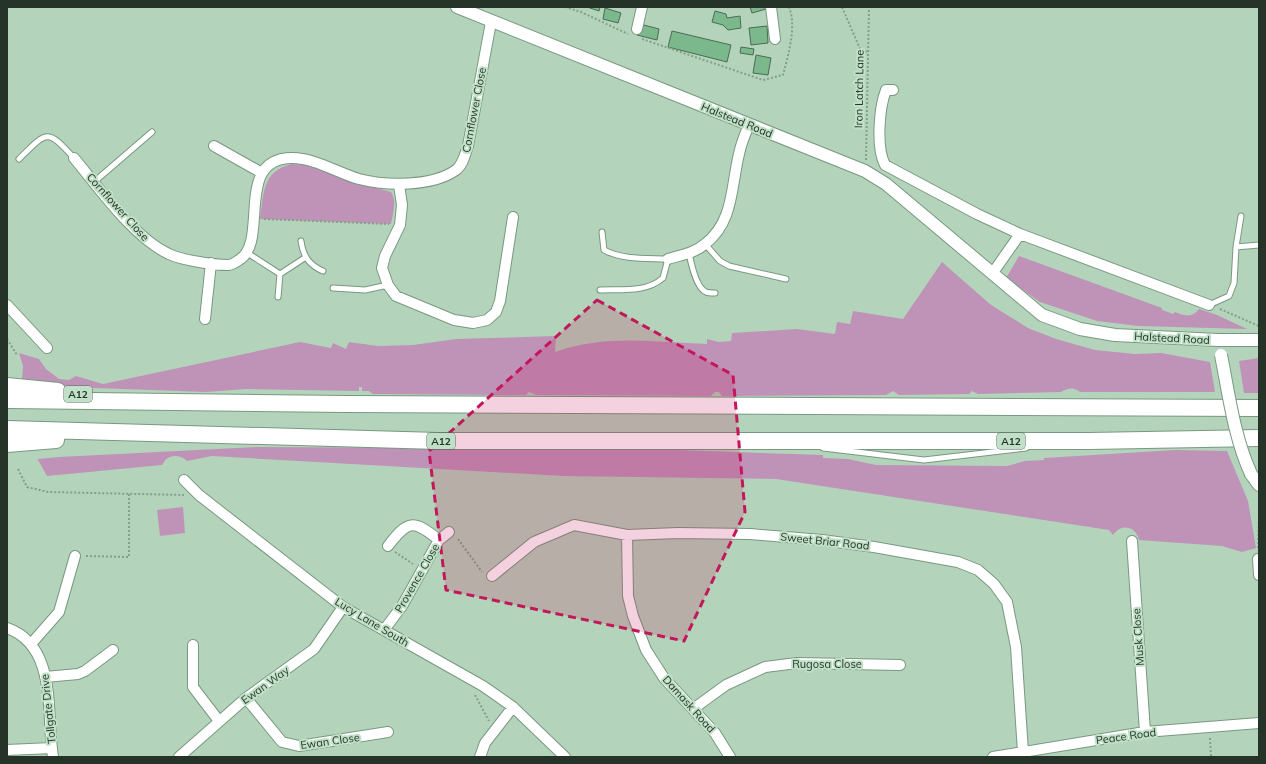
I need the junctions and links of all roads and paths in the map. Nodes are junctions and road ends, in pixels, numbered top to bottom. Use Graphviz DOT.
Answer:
graph roads {
  1 [pos="457,7"];
  2 [pos="565,7"];
  3 [pos="642,7"];
  4 [pos="771,7"];
  5 [pos="789,7"];
  6 [pos="842,7"];
  7 [pos="869,7"];
  8 [pos="491,22"];
  9 [pos="635,34"];
  10 [pos="775,39"];
  11 [pos="868,52"];
  12 [pos="893,90"];
  13 [pos="749,125"];
  14 [pos="152,132"];
  15 [pos="214,146"];
  16 [pos="74,158"];
  17 [pos="20,159"];
  18 [pos="865,171"];
  19 [pos="262,173"];
  20 [pos="94,182"];
  21 [pos="399,185"];
  22 [pos="1241,216"];
  23 [pos="254,217"];
  24 [pos="513,217"];
  25 [pos="400,225"];
  26 [pos="602,232"];
  27 [pos="1020,234"];
  28 [pos="301,241"];
  29 [pos="705,244"];
  30 [pos="1259,245"];
  31 [pos="1236,246"];
  32 [pos="246,252"];
  33 [pos="688,253"];
  34 [pos="306,257"];
  35 [pos="668,259"];
  36 [pos="211,263"];
  37 [pos="323,271"];
  38 [pos="280,274"];
  39 [pos="992,274"];
  40 [pos="786,279"];
  41 [pos="388,285"];
  42 [pos="333,288"];
  43 [pos="600,290"];
  44 [pos="715,293"];
  45 [pos="278,297"];
  46 [pos="7,305"];
  47 [pos="1209,305"];
  48 [pos="205,319"];
  49 [pos="1259,326"];
  50 [pos="7,339"];
  51 [pos="1218,340"];
  52 [pos="1259,340"];
  53 [pos="48,348"];
  54 [pos="17,355"];
  55 [pos="7,386"];
  56 [pos="7,400"];
  57 [pos="149,402"];
  58 [pos="1259,408"];
  59 [pos="7,429"];
  60 [pos="119,434"];
  61 [pos="1259,438"];
  62 [pos="7,444"];
  63 [pos="18,469"];
  64 [pos="184,480"];
  65 [pos="1259,485"];
  66 [pos="129,494"];
  67 [pos="199,495"];
  68 [pos="1259,518"];
  69 [pos="448,532"];
  70 [pos="627,534"];
  71 [pos="439,540"];
  72 [pos="1132,541"];
  73 [pos="388,546"];
  74 [pos="74,556"];
  75 [pos="1258,560"];
  76 [pos="422,571"];
  77 [pos="1259,575"];
  78 [pos="492,576"];
  79 [pos="343,607"];
  80 [pos="7,628"];
  81 [pos="384,630"];
  82 [pos="31,644"];
  83 [pos="193,645"];
  84 [pos="113,650"];
  85 [pos="900,665"];
  86 [pos="466,676"];
  87 [pos="45,677"];
  88 [pos="246,698"];
  89 [pos="513,707"];
  90 [pos="693,709"];
  91 [pos="219,721"];
  92 [pos="1259,723"];
  93 [pos="1209,727"];
  94 [pos="495,731"];
  95 [pos="388,732"];
  96 [pos="1145,732"];
  97 [pos="7,750"];
  98 [pos="52,752"];
  99 [pos="1023,752"];
  100 [pos="180,757"];
  101 [pos="480,757"];
  102 [pos="565,757"];
  103 [pos="730,757"];
  104 [pos="993,757"];
  105 [pos="1211,757"];
  1 -- 8 [label="street, Halstead Road"];
  2 -- 9 [label="path"];
  3 -- 9 [label="street"];
  4 -- 10 [label="street"];
  5 -- 9 [label="path"];
  6 -- 11 [label="path"];
  7 -- 11 [label="path, Iron Latch Lane"];
  8 -- 13 [label="street, Halstead Road"];
  8 -- 21 [label="street, Cornflower Close"];
  11 -- 18 [label="path, Iron Latch Lane"];
  12 -- 27 [label="street"];
  13 -- 18 [label="street, Halstead Road"];
  13 -- 29 [label="street"];
  14 -- 20 [label="lane"];
  15 -- 19 [label="street"];
  16 -- 17 [label="lane"];
  16 -- 20 [label="street, Cornflower Close"];
  18 -- 39 [label="street, Halstead Road"];
  19 -- 21 [label="street, Cornflower Close"];
  19 -- 23 [label="street"];
  20 -- 36 [label="street, Cornflower Close"];
  21 -- 25 [label="street"];
  22 -- 31 [label="lane"];
  23 -- 25 [label="path"];
  23 -- 32 [label="street"];
  24 -- 41 [label="street"];
  25 -- 41 [label="street"];
  26 -- 35 [label="lane"];
  27 -- 39 [label="street"];
  27 -- 47 [label="street"];
  28 -- 34 [label="lane"];
  29 -- 33 [label="street"];
  29 -- 40 [label="lane"];
  30 -- 31 [label="lane"];
  31 -- 47 [label="lane"];
  32 -- 36 [label="street, Cornflower Close"];
  32 -- 38 [label="lane"];
  33 -- 35 [label="street"];
  33 -- 44 [label="lane"];
  34 -- 37 [label="lane"];
  34 -- 38 [label="lane"];
  35 -- 43 [label="lane"];
  36 -- 48 [label="street"];
  38 -- 45 [label="lane"];
  39 -- 51 [label="street, Halstead Road"];
  41 -- 42 [label="lane"];
  46 -- 53 [label="street"];
  47 -- 49 [label="path"];
  50 -- 54 [label="path"];
  51 -- 52 [label="street"];
  51 -- 65 [label="street, Halstead Road, bridge"];
  55 -- 57 [label="highway, A12"];
  56 -- 57 [label="highway, A12"];
  57 -- 58 [label="highway, A12"];
  59 -- 60 [label="highway, A12"];
  60 -- 61 [label="highway, A12"];
  60 -- 62 [label="highway, A12"];
  63 -- 66 [label="path"];
  64 -- 67 [label="street, Lucy Lane South"];
  66 -- 67 [label="path"];
  66 -- 74 [label="path"];
  67 -- 79 [label="street, Lucy Lane South"];
  68 -- 75 [label="path"];
  69 -- 71 [label="street"];
  69 -- 78 [label="path"];
  70 -- 78 [label="street, Sweet Briar Road"];
  70 -- 90 [label="street, Damask Road"];
  70 -- 99 [label="street, Sweet Briar Road"];
  71 -- 73 [label="street, Provence Close"];
  71 -- 76 [label="street, Provence Close"];
  72 -- 96 [label="street, Musk Close"];
  73 -- 76 [label="path"];
  74 -- 82 [label="street"];
  75 -- 77 [label="street"];
  76 -- 81 [label="street, Provence Close"];
  79 -- 81 [label="street, Lucy Lane South"];
  79 -- 88 [label="street, Ewan Way"];
  80 -- 82 [label="street, Tollgate Drive"];
  81 -- 86 [label="street, Lucy Lane South"];
  82 -- 87 [label="street, Tollgate Drive"];
  83 -- 91 [label="street"];
  84 -- 87 [label="street"];
  85 -- 90 [label="street, Rugosa Close"];
  86 -- 89 [label="street, Lucy Lane South"];
  86 -- 94 [label="path"];
  87 -- 98 [label="street, Tollgate Drive"];
  88 -- 91 [label="street, Ewan Way"];
  88 -- 95 [label="street, Ewan Close"];
  89 -- 94 [label="street"];
  89 -- 102 [label="street, Lucy Lane South"];
  90 -- 103 [label="street, Damask Road"];
  91 -- 100 [label="street, Ewan Way"];
  92 -- 93 [label="street, Peace Road"];
  93 -- 96 [label="street, Peace Road"];
  93 -- 105 [label="path"];
  94 -- 101 [label="street"];
  96 -- 99 [label="street, Peace Road"];
  97 -- 98 [label="street"];
  99 -- 104 [label="street, Peace Road"];
}
